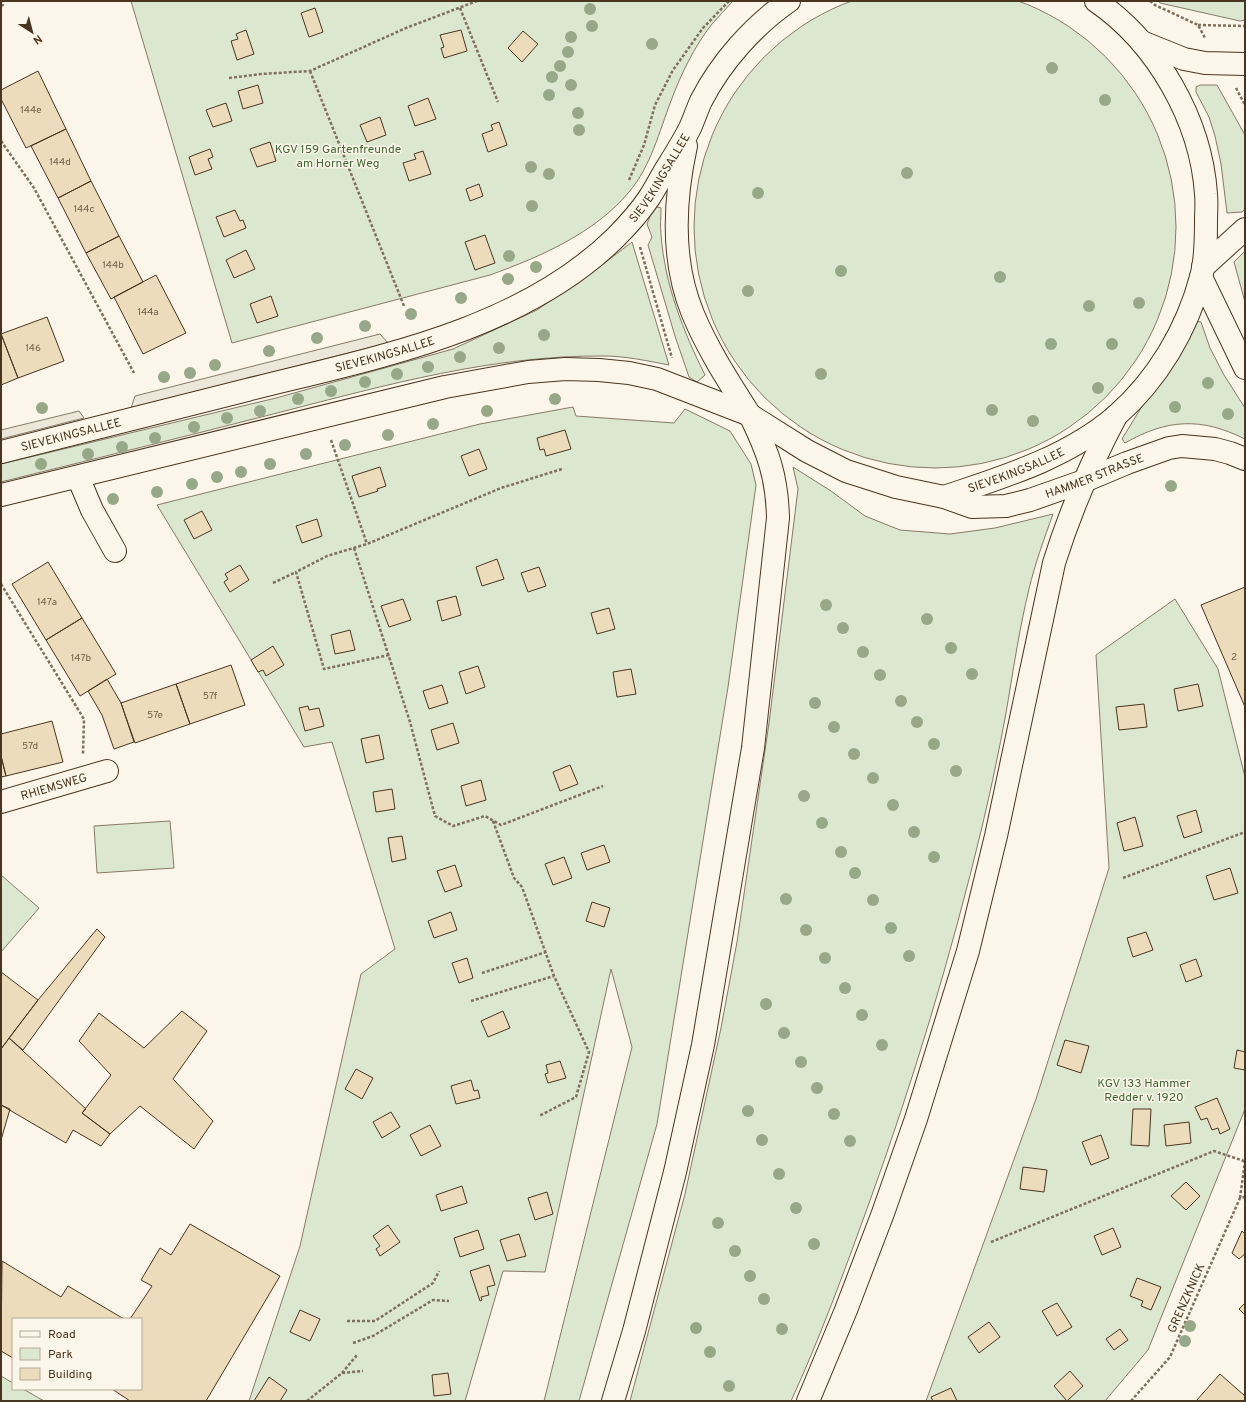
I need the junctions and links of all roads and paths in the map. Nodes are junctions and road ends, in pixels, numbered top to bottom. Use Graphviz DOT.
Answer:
graph roads {
  1 [pos="2,1"];
  2 [pos="477,1"];
  3 [pos="729,1"];
  4 [pos="788,1"];
  5 [pos="1096,1"];
  6 [pos="1150,1"];
  7 [pos="1,6"];
  8 [pos="460,8"];
  9 [pos="1198,25"];
  10 [pos="1245,26"];
  11 [pos="1142,42"];
  12 [pos="1208,42"];
  13 [pos="1245,64"];
  14 [pos="310,71"];
  15 [pos="229,78"];
  16 [pos="1234,85"];
  17 [pos="498,102"];
  18 [pos="1245,105"];
  19 [pos="691,127"];
  20 [pos="1,141"];
  21 [pos="628,183"];
  22 [pos="1245,229"];
  23 [pos="640,246"];
  24 [pos="1202,272"];
  25 [pos="404,306"];
  26 [pos="674,364"];
  27 [pos="1245,368"];
  28 [pos="134,373"];
  29 [pos="750,415"];
  30 [pos="324,416"];
  31 [pos="1116,416"];
  32 [pos="1,452"];
  33 [pos="1245,459"];
  34 [pos="562,469"];
  35 [pos="78,477"];
  36 [pos="1084,481"];
  37 [pos="1,495"];
  38 [pos="944,497"];
  39 [pos="367,544"];
  40 [pos="354,548"];
  41 [pos="115,552"];
  42 [pos="296,572"];
  43 [pos="273,583"];
  44 [pos="1,584"];
  45 [pos="389,655"];
  46 [pos="107,770"];
  47 [pos="82,778"];
  48 [pos="603,786"];
  49 [pos="1,802"];
  50 [pos="493,820"];
  51 [pos="1245,832"];
  52 [pos="1123,878"];
  53 [pos="546,952"];
  54 [pos="482,973"];
  55 [pos="554,976"];
  56 [pos="471,1001"];
  57 [pos="539,1116"];
  58 [pos="1245,1161"];
  59 [pos="1245,1197"];
  60 [pos="1240,1198"];
  61 [pos="991,1242"];
  62 [pos="439,1271"];
  63 [pos="450,1301"];
  64 [pos="346,1321"];
  65 [pos="353,1343"];
  66 [pos="357,1355"];
  67 [pos="363,1372"];
  68 [pos="342,1373"];
  69 [pos="307,1401"];
  70 [pos="614,1401"];
  71 [pos="808,1401"];
  72 [pos="1132,1401"];
  1 -- 7 [label="path"];
  2 -- 8 [label="path"];
  3 -- 21 [label="path"];
  4 -- 19 [label="main road, SIEVEKINGSALLEE"];
  5 -- 11 [label="main road, SIEVEKINGSALLEE"];
  6 -- 9 [label="path"];
  8 -- 14 [label="path"];
  8 -- 17 [label="path"];
  9 -- 10 [label="path"];
  9 -- 12 [label="path"];
  11 -- 13 [label="main road, SIEVEKINGSALLEE"];
  11 -- 24 [label="main road, SIEVEKINGSALLEE"];
  14 -- 15 [label="path"];
  14 -- 25 [label="path"];
  16 -- 18 [label="path"];
  19 -- 29 [label="main road, SIEVEKINGSALLEE"];
  19 -- 32 [label="main road, SIEVEKINGSALLEE"];
  20 -- 28 [label="path"];
  22 -- 24 [label="main road, SIEVEKINGSALLEE"];
  23 -- 26 [label="path"];
  24 -- 27 [label="main road"];
  24 -- 31 [label="main road, SIEVEKINGSALLEE"];
  29 -- 30 [label="main road, SIEVEKINGSALLEE"];
  29 -- 38 [label="main road, SIEVEKINGSALLEE"];
  29 -- 70 [label="main road"];
  30 -- 35 [label="main road, SIEVEKINGSALLEE"];
  30 -- 39 [label="path"];
  31 -- 36 [label="main road"];
  31 -- 38 [label="main road, SIEVEKINGSALLEE"];
  33 -- 36 [label="main road, HAMMER STRASSE"];
  34 -- 39 [label="path"];
  35 -- 37 [label="main road, SIEVEKINGSALLEE"];
  35 -- 41 [label="main road"];
  36 -- 38 [label="main road, HAMMER STRASSE"];
  36 -- 71 [label="main road"];
  39 -- 40 [label="path"];
  40 -- 42 [label="path"];
  40 -- 45 [label="path"];
  42 -- 43 [label="path"];
  42 -- 45 [label="path"];
  44 -- 47 [label="path"];
  45 -- 50 [label="path"];
  46 -- 47 [label="main road, RHIEMSWEG"];
  47 -- 49 [label="main road, RHIEMSWEG"];
  48 -- 50 [label="path"];
  50 -- 53 [label="path"];
  51 -- 52 [label="path"];
  53 -- 54 [label="path"];
  53 -- 55 [label="path"];
  55 -- 56 [label="path"];
  55 -- 57 [label="path"];
  58 -- 60 [label="path, GRENZKNICK"];
  58 -- 61 [label="path"];
  59 -- 60 [label="path"];
  60 -- 72 [label="path, GRENZKNICK"];
  62 -- 64 [label="path"];
  63 -- 65 [label="path"];
  66 -- 68 [label="path"];
  67 -- 68 [label="path"];
  68 -- 69 [label="path"];
}
